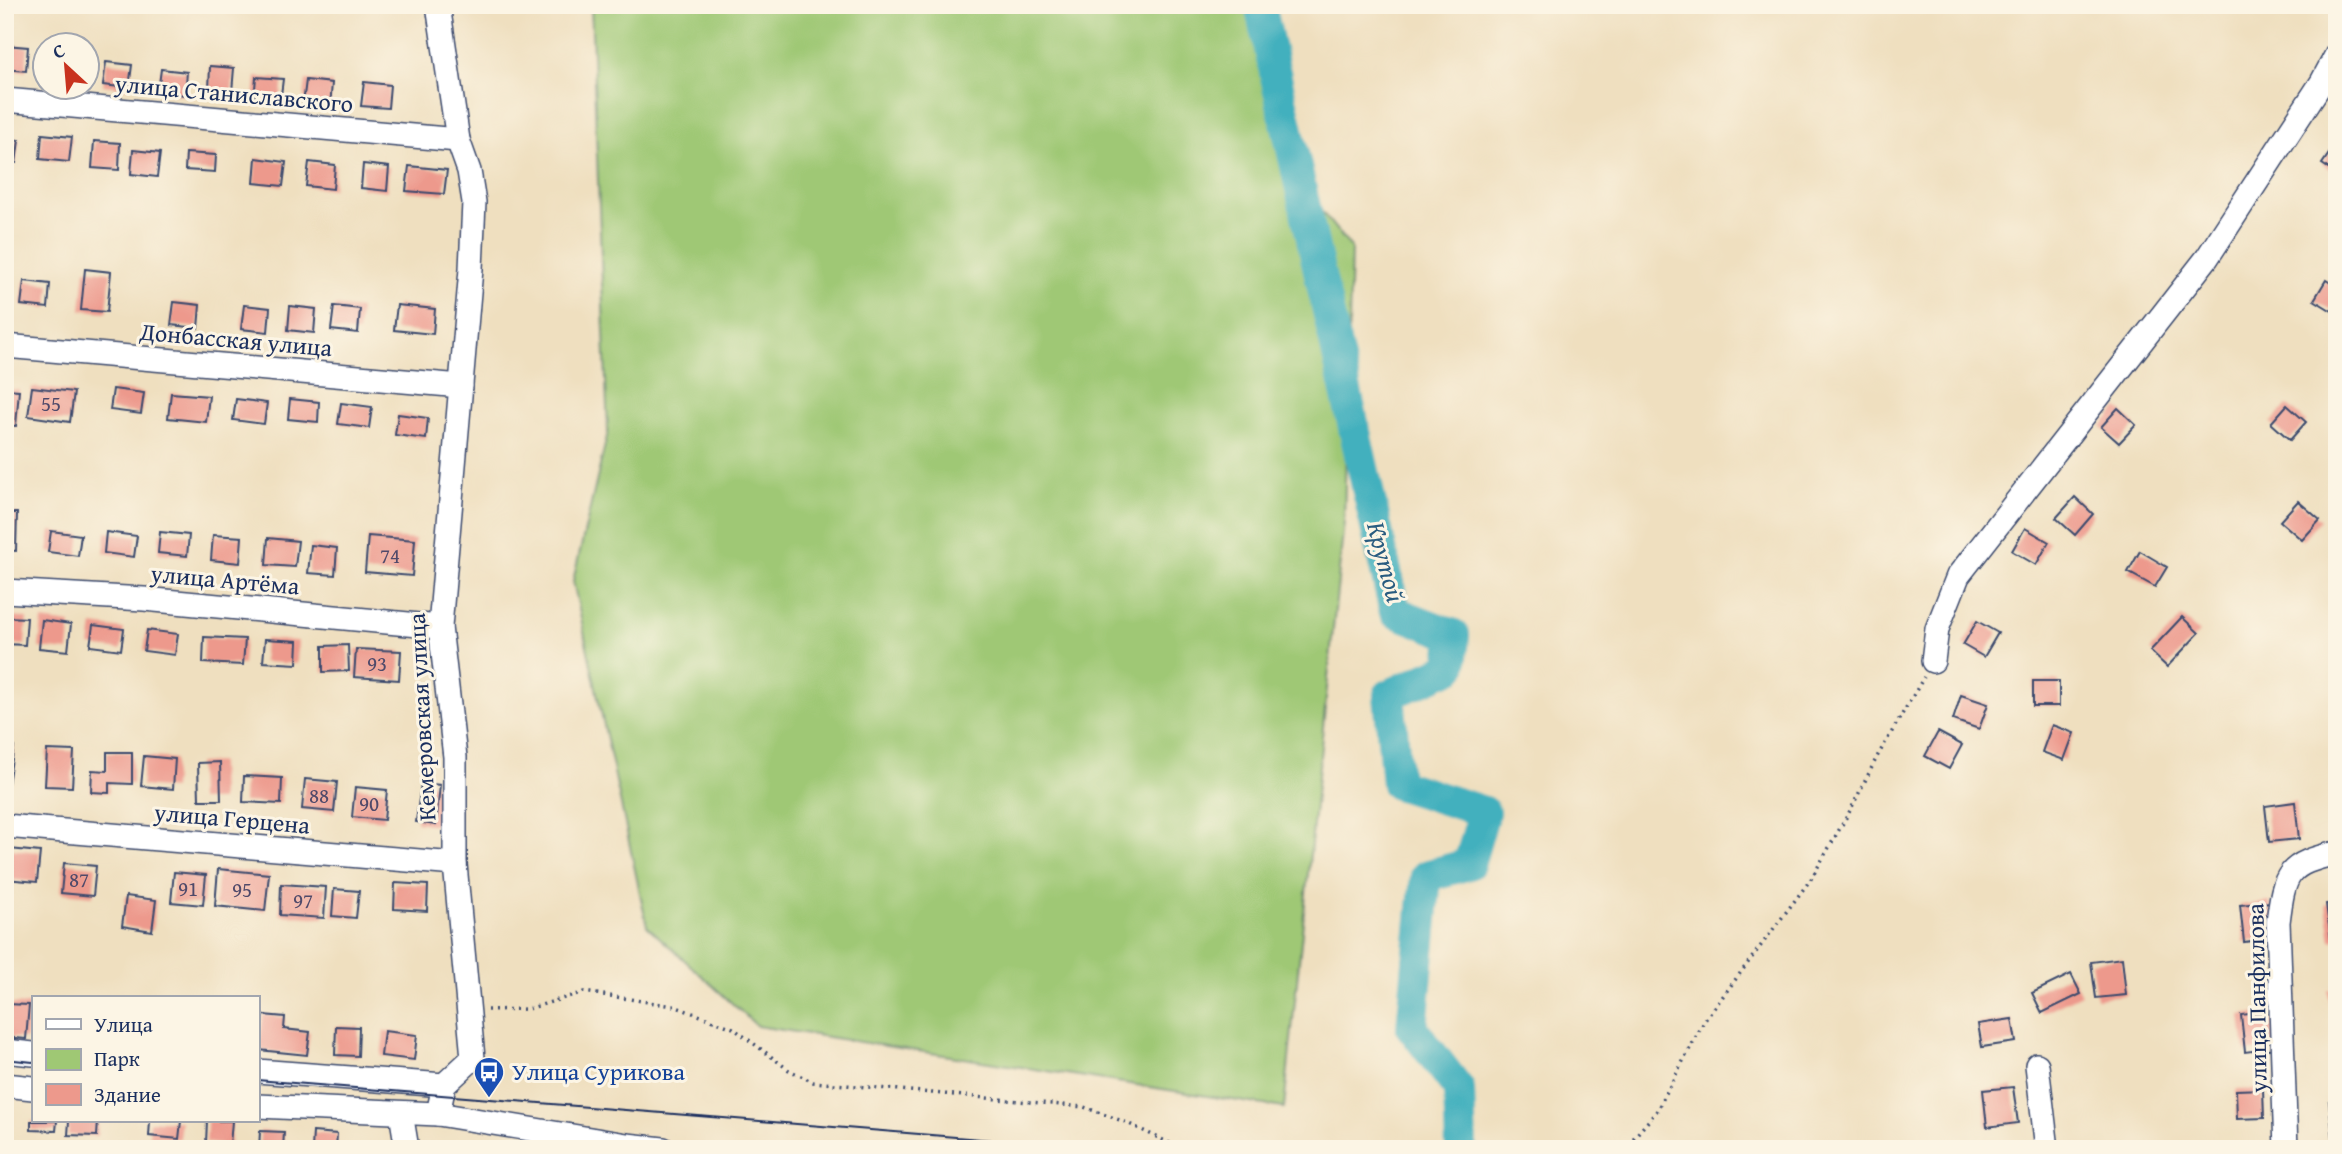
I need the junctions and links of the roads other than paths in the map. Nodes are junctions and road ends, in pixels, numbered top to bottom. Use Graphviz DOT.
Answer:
graph roads {
  1 [pos="438,5"];
  2 [pos="2337,54"];
  3 [pos="5,100"];
  4 [pos="458,139"];
  5 [pos="5,346"];
  6 [pos="461,386"];
  7 [pos="5,591"];
  8 [pos="440,626"];
  9 [pos="1933,661"];
  10 [pos="5,826"];
  11 [pos="2337,853"];
  12 [pos="455,864"];
  13 [pos="5,1051"];
  14 [pos="32,1054"];
  15 [pos="2037,1065"];
  16 [pos="259,1070"];
  17 [pos="5,1085"];
  18 [pos="444,1085"];
  19 [pos="32,1088"];
  20 [pos="259,1106"];
  21 [pos="401,1113"];
  22 [pos="438,1114"];
  23 [pos="627,1147"];
  24 [pos="407,1149"];
  25 [pos="663,1149"];
  26 [pos="2047,1149"];
  27 [pos="2286,1149"];
  1 -- 4 [label="street, Кемеровская улица"];
  2 -- 9 [label="street"];
  3 -- 4 [label="street, улица Станиславского"];
  4 -- 6 [label="street, Кемеровская улица"];
  5 -- 6 [label="street, Донбасская улица"];
  6 -- 8 [label="street, Кемеровская улица"];
  7 -- 8 [label="street, улица Артёма"];
  8 -- 12 [label="street, Кемеровская улица"];
  10 -- 12 [label="street, улица Герцена"];
  11 -- 27 [label="street, улица Панфилова"];
  12 -- 18 [label="street, Кемеровская улица"];
  13 -- 14 [label="street"];
  15 -- 26 [label="street"];
  16 -- 18 [label="street"];
  17 -- 19 [label="street"];
  18 -- 22 [label="street"];
  20 -- 21 [label="street"];
  21 -- 22 [label="street"];
  21 -- 24 [label="street"];
  22 -- 23 [label="street"];
  23 -- 25 [label="street"];
}
